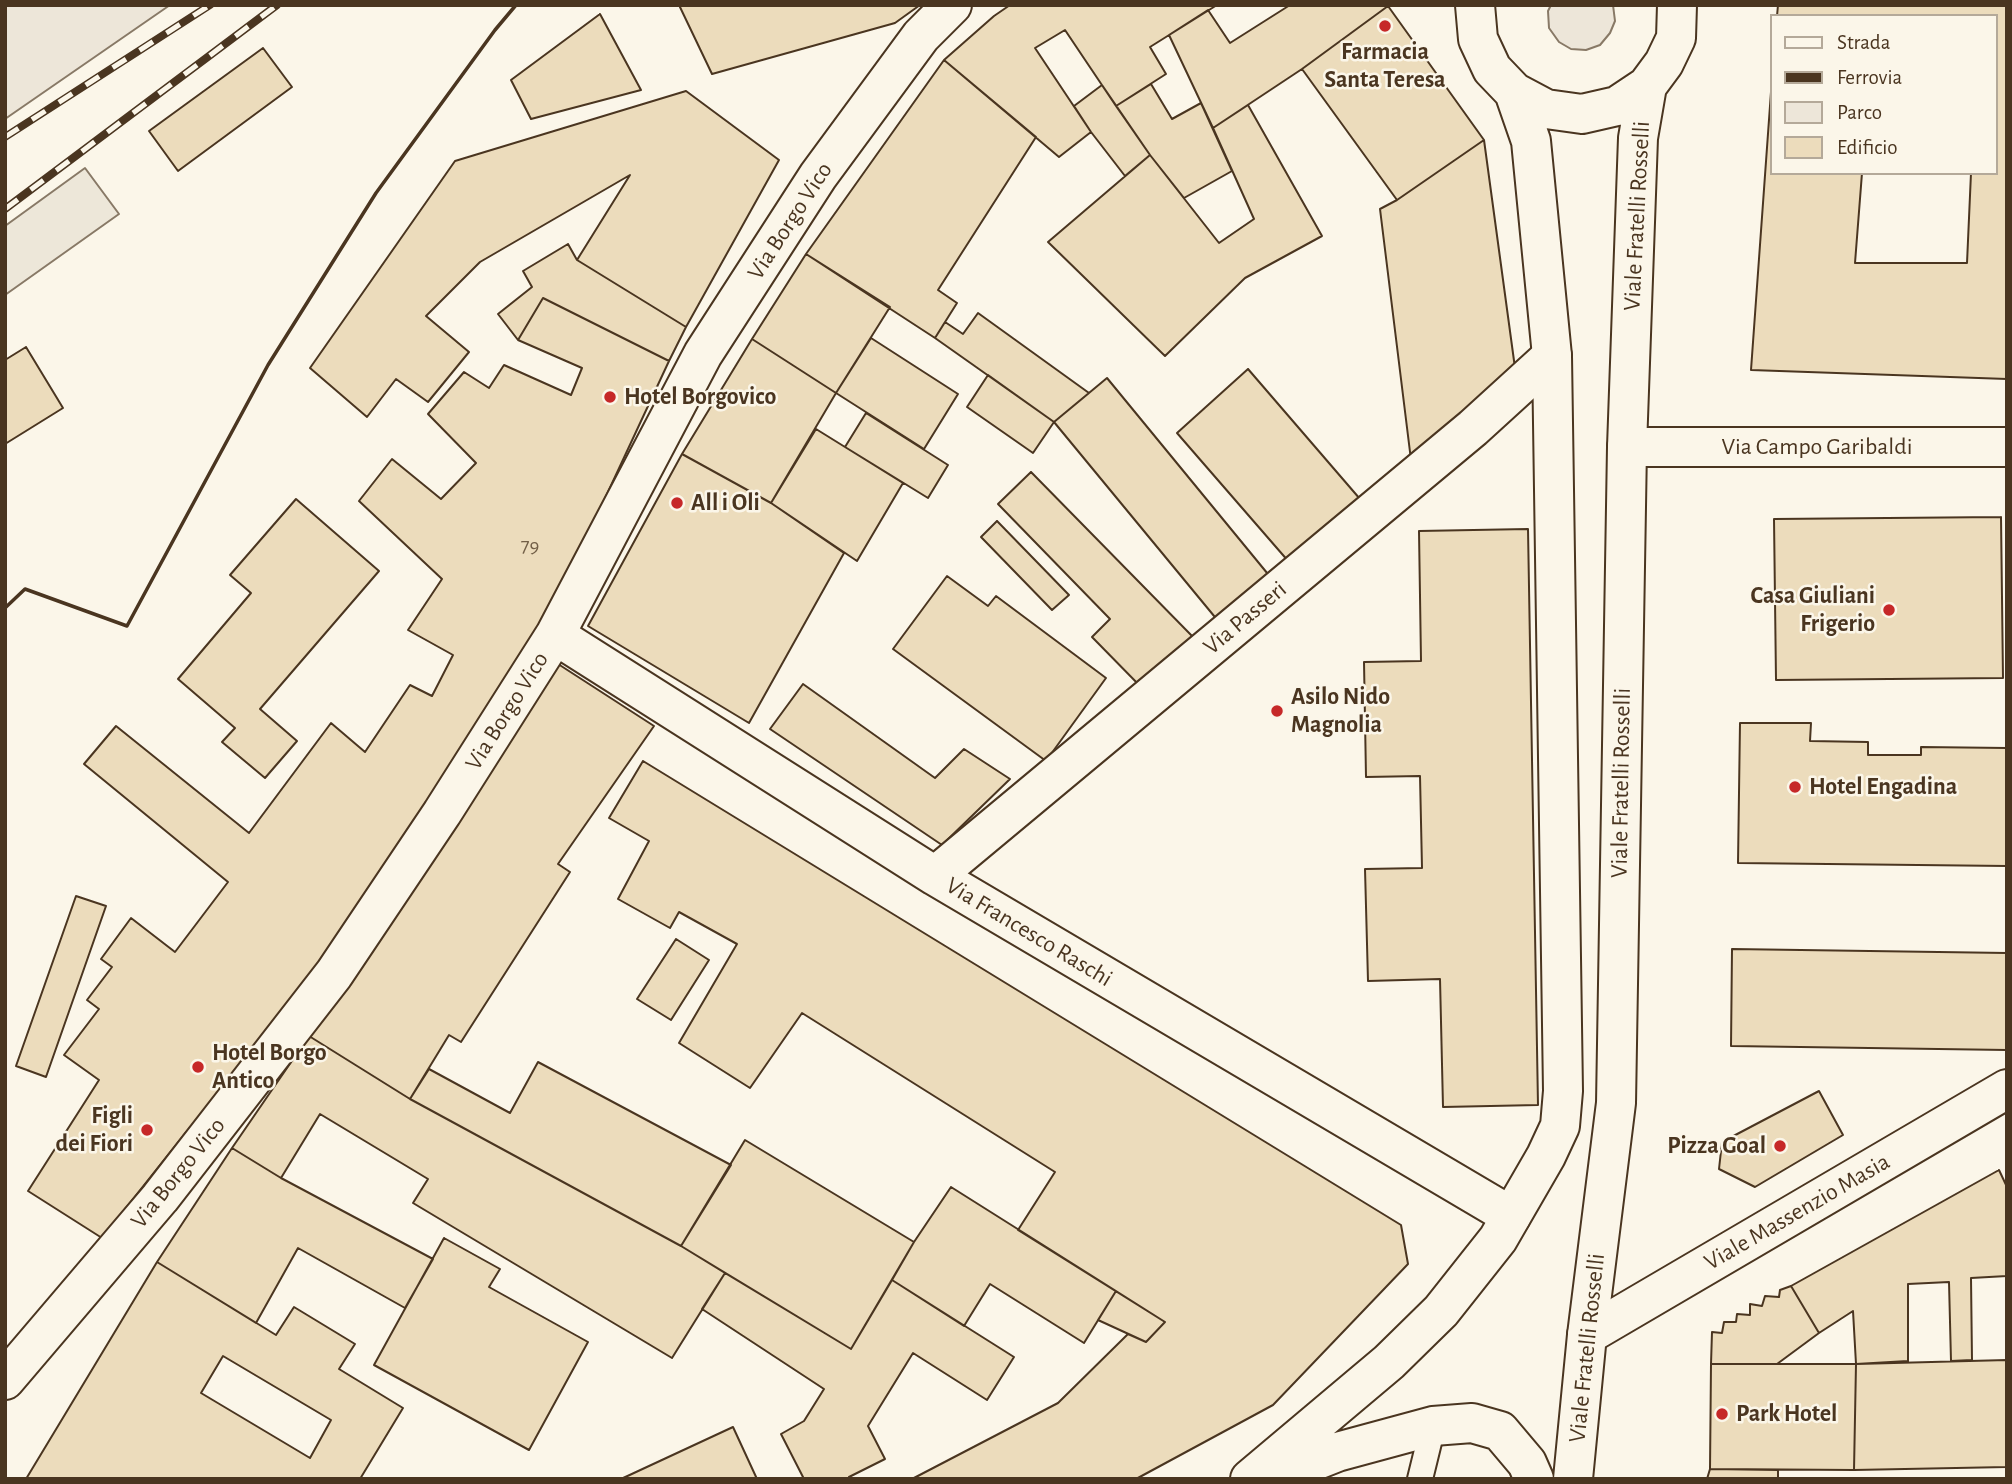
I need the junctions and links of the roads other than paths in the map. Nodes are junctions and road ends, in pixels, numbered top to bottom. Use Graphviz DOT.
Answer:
graph roads {
  1 [pos="951,5"];
  2 [pos="1475,5"];
  3 [pos="1677,5"];
  4 [pos="1647,86"];
  5 [pos="1514,92"];
  6 [pos="1552,356"];
  7 [pos="1627,447"];
  8 [pos="2007,447"];
  9 [pos="555,635"];
  10 [pos="935,876"];
  11 [pos="2007,1089"];
  12 [pos="1511,1216"];
  13 [pos="1587,1335"];
  14 [pos="5,1380"];
  15 [pos="1433,1426"];
  16 [pos="1525,1474"];
  17 [pos="1250,1479"];
  18 [pos="1269,1479"];
  19 [pos="1420,1479"];
  20 [pos="1573,1479"];
  1 -- 9 [label="street, Via Borgo Vico"];
  2 -- 5 [label="street"];
  3 -- 4 [label="street"];
  4 -- 5 [label="street"];
  4 -- 7 [label="street, Viale Fratelli Rosselli"];
  5 -- 6 [label="street"];
  6 -- 10 [label="street, Via Passeri"];
  6 -- 12 [label="street"];
  7 -- 8 [label="street, Via Campo Garibaldi"];
  7 -- 13 [label="street, Viale Fratelli Rosselli"];
  9 -- 10 [label="street, Via Francesco Raschi"];
  9 -- 14 [label="street, Via Borgo Vico"];
  10 -- 12 [label="street, Via Francesco Raschi"];
  11 -- 13 [label="street, Viale Massenzio Masia"];
  12 -- 17 [label="street"];
  13 -- 20 [label="street, Viale Fratelli Rosselli"];
  15 -- 16 [label="street"];
  15 -- 18 [label="street"];
  15 -- 19 [label="lane"];
}
